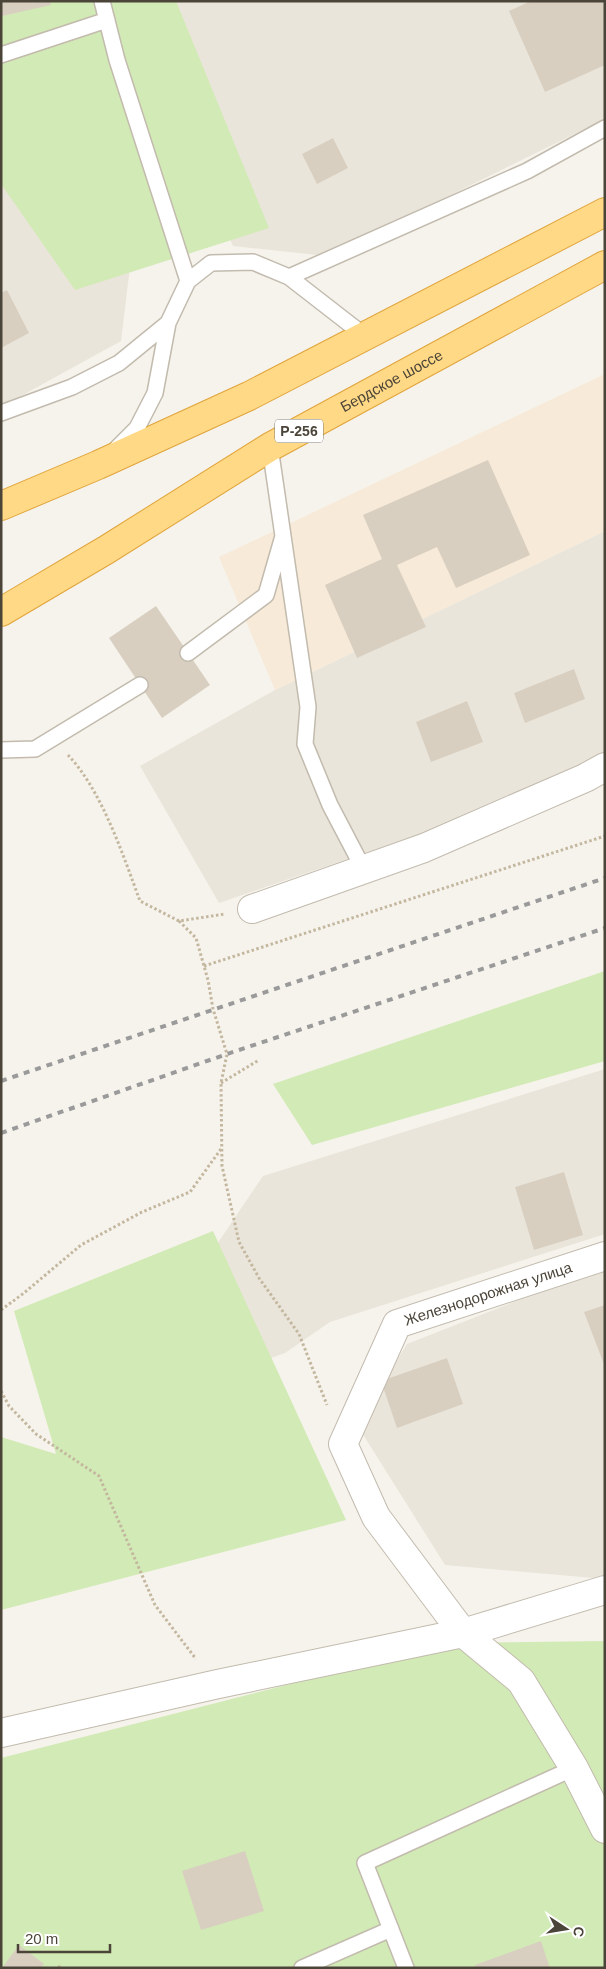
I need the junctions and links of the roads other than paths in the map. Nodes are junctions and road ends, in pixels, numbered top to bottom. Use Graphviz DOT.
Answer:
graph roads {
  1 [pos="102,1"];
  2 [pos="107,20"];
  3 [pos="1,54"];
  4 [pos="605,128"];
  5 [pos="605,212"];
  6 [pos="605,265"];
  7 [pos="289,277"];
  8 [pos="188,281"];
  9 [pos="168,323"];
  10 [pos="365,336"];
  11 [pos="1,413"];
  12 [pos="270,447"];
  13 [pos="98,465"];
  14 [pos="1,506"];
  15 [pos="283,536"];
  16 [pos="1,612"];
  17 [pos="188,654"];
  18 [pos="140,685"];
  19 [pos="1,750"];
  20 [pos="605,767"];
  21 [pos="364,870"];
  22 [pos="252,909"];
  23 [pos="605,1256"];
  24 [pos="605,1590"];
  25 [pos="463,1633"];
  26 [pos="1,1733"];
  27 [pos="574,1768"];
  28 [pos="605,1830"];
  29 [pos="390,1929"];
  30 [pos="302,1968"];
  31 [pos="406,1968"];
  1 -- 2 [label="lane"];
  2 -- 3 [label="lane"];
  2 -- 8 [label="lane"];
  4 -- 7 [label="lane"];
  5 -- 10 [label="highway"];
  6 -- 12 [label="highway, Бердское шоссе / Р-256"];
  7 -- 8 [label="lane"];
  7 -- 10 [label="lane"];
  8 -- 9 [label="lane"];
  9 -- 11 [label="lane"];
  9 -- 13 [label="lane"];
  10 -- 13 [label="highway"];
  12 -- 15 [label="lane"];
  12 -- 16 [label="highway, Бердское шоссе / Р-256"];
  13 -- 14 [label="highway"];
  15 -- 17 [label="lane"];
  15 -- 21 [label="lane"];
  18 -- 19 [label="lane"];
  20 -- 21 [label="street"];
  21 -- 22 [label="street"];
  23 -- 25 [label="street, Железнодорожная улица"];
  24 -- 25 [label="street"];
  25 -- 26 [label="street"];
  25 -- 27 [label="street"];
  27 -- 28 [label="street"];
  27 -- 29 [label="lane"];
  29 -- 30 [label="lane"];
  29 -- 31 [label="lane"];
}
